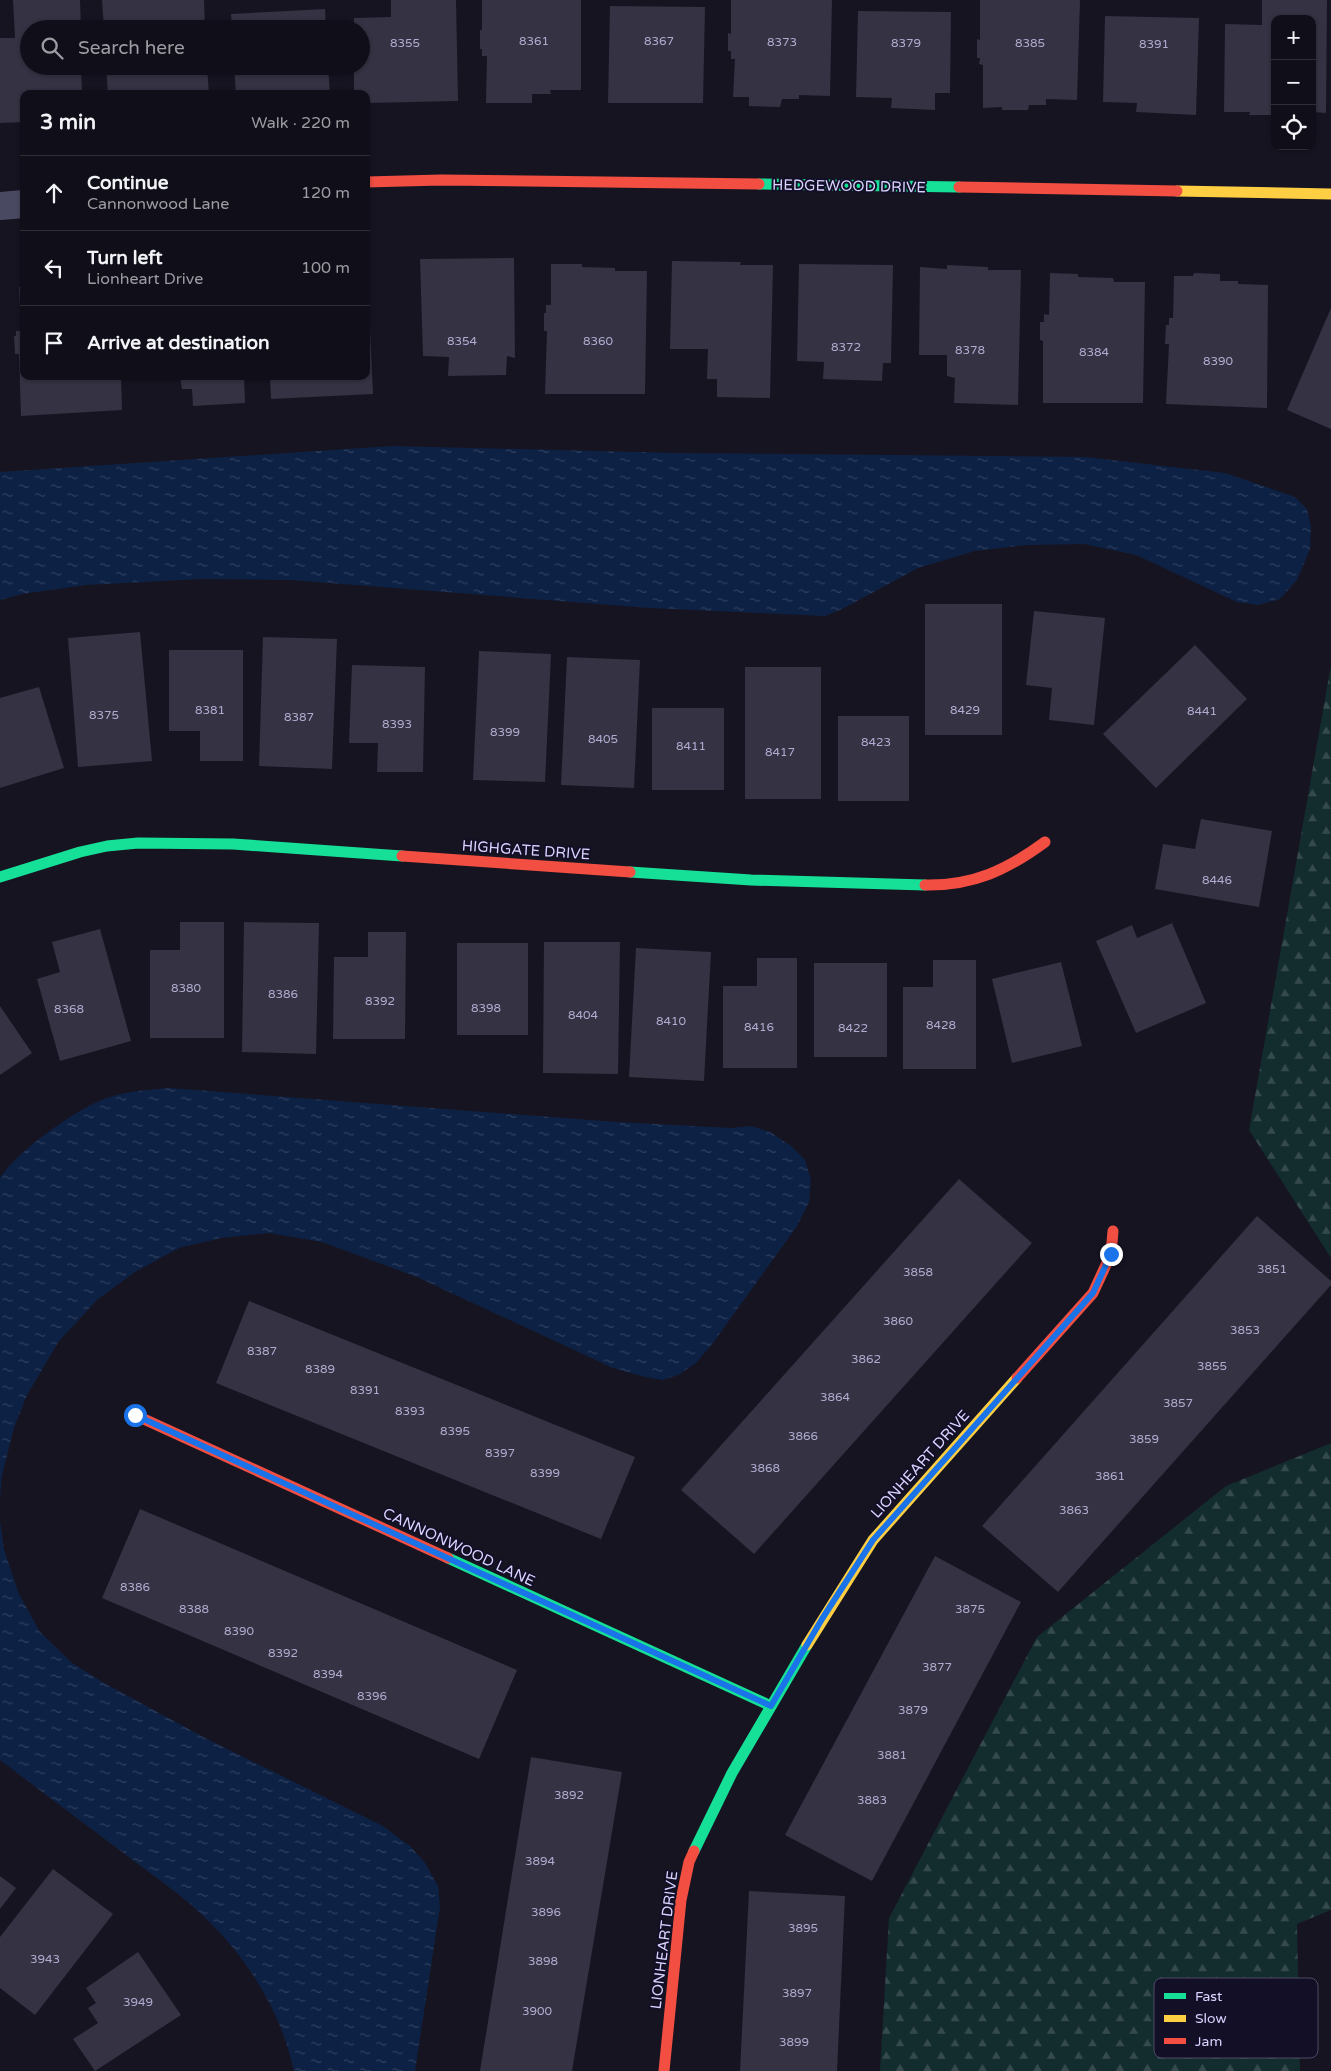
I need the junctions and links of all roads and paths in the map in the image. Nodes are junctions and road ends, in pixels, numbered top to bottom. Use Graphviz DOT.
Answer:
graph roads {
  1 [pos="370,182"];
  2 [pos="1331,194"];
  3 [pos="20,204"];
  4 [pos="0,206"];
  5 [pos="1045,842"];
  6 [pos="0,877"];
  7 [pos="1113,1231"];
  8 [pos="135,1415"];
  9 [pos="771,1706"];
  10 [pos="664,2071"];
  1 -- 2 [label="street, HEDGEWOOD DRIVE"];
  3 -- 4 [label="street"];
  5 -- 6 [label="street, HIGHGATE DRIVE"];
  7 -- 9 [label="street, LIONHEART DRIVE"];
  8 -- 9 [label="street, CANNONWOOD LANE"];
  9 -- 10 [label="street, LIONHEART DRIVE"];
}
